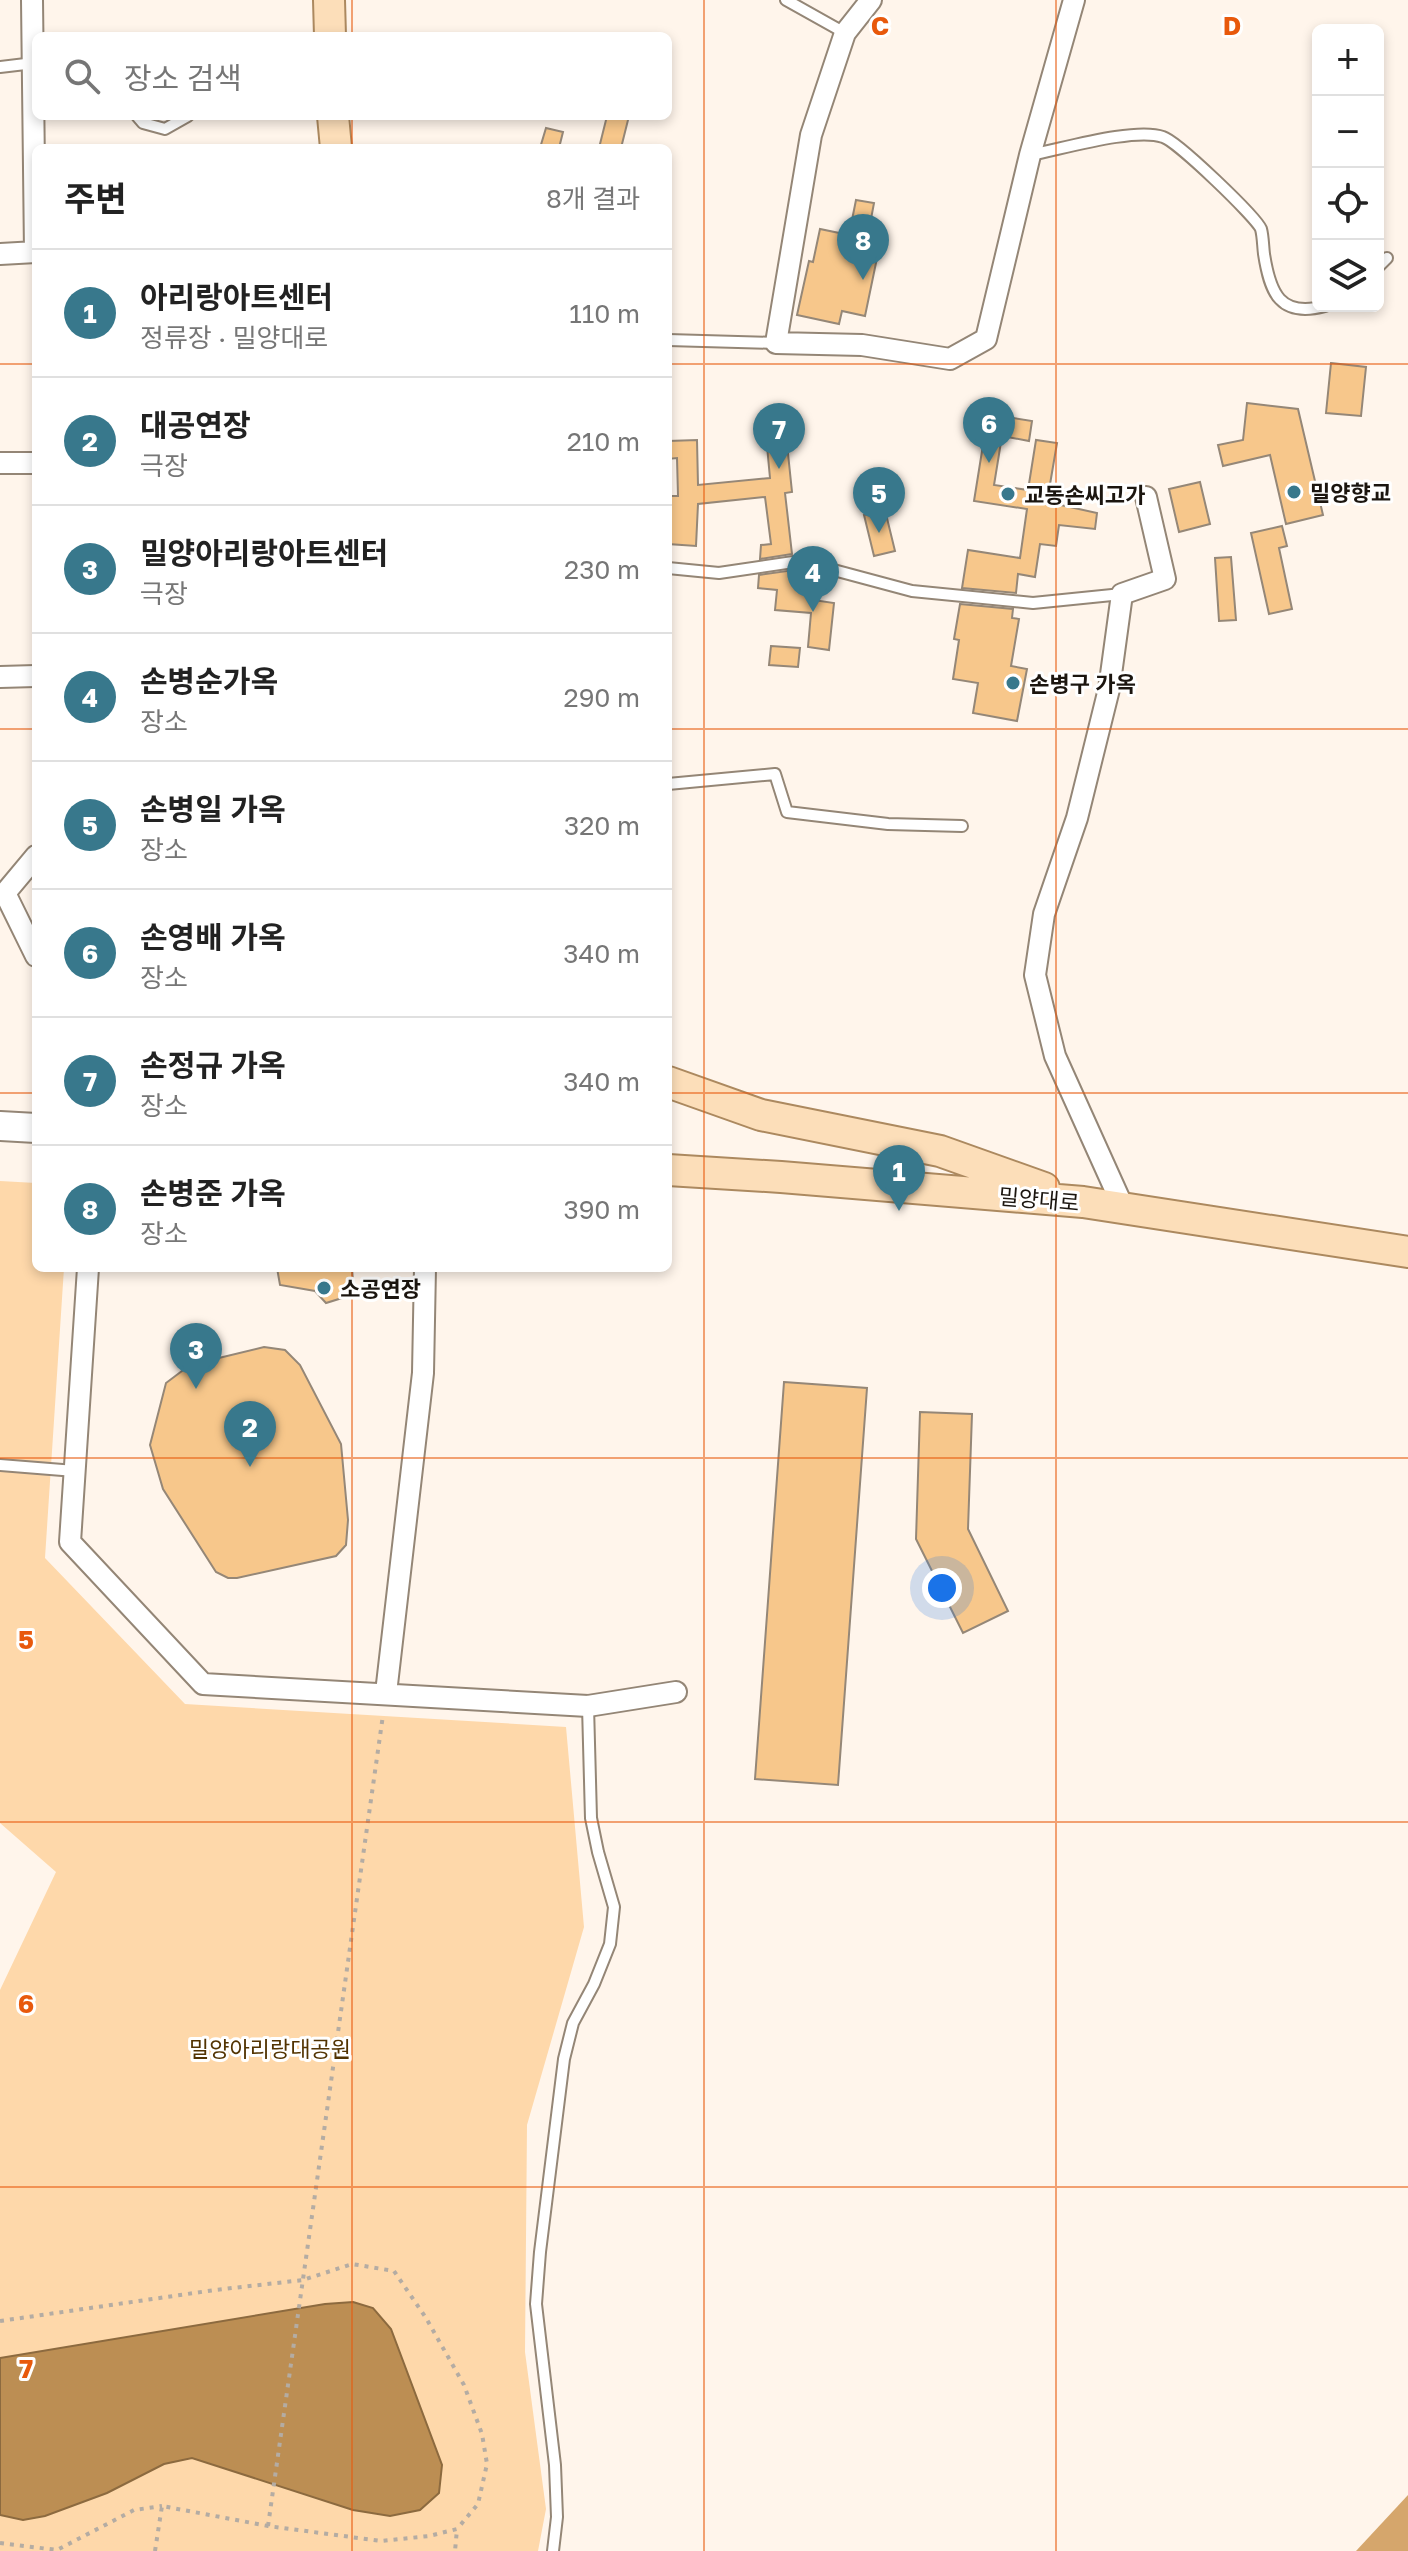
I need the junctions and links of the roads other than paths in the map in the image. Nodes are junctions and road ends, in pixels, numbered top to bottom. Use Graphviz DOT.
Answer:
graph roads {
  1 [pos="32,0"];
  2 [pos="329,0"];
  3 [pos="786,0"];
  4 [pos="871,0"];
  5 [pos="1074,0"];
  6 [pos="33,32"];
  7 [pos="330,32"];
  8 [pos="845,33"];
  9 [pos="32,64"];
  10 [pos="0,67"];
  11 [pos="35,120"];
  12 [pos="140,120"];
  13 [pos="181,120"];
  14 [pos="333,120"];
  15 [pos="35,144"];
  16 [pos="336,144"];
  17 [pos="1030,155"];
  18 [pos="32,252"];
  19 [pos="0,254"];
  20 [pos="1387,258"];
  21 [pos="1384,261"];
  22 [pos="1312,309"];
  23 [pos="672,340"];
  24 [pos="776,343"];
  25 [pos="0,463"];
  26 [pos="32,463"];
  27 [pos="1146,497"];
  28 [pos="672,568"];
  29 [pos="1122,594"];
  30 [pos="32,676"];
  31 [pos="0,677"];
  32 [pos="672,784"];
  33 [pos="962,826"];
  34 [pos="32,860"];
  35 [pos="2,893"];
  36 [pos="32,949"];
  37 [pos="672,1083"];
  38 [pos="0,1126"];
  39 [pos="32,1128"];
  40 [pos="672,1170"];
  41 [pos="1083,1202"];
  42 [pos="1124,1209"];
  43 [pos="1408,1252"];
  44 [pos="88,1272"];
  45 [pos="425,1272"];
  46 [pos="0,1465"];
  47 [pos="75,1471"];
  48 [pos="676,1692"];
  49 [pos="386,1693"];
  50 [pos="588,1706"];
  51 [pos="553,2551"];
  1 -- 6 [label="street"];
  2 -- 7 [label="main road"];
  3 -- 8 [label="lane"];
  4 -- 8 [label="street"];
  5 -- 17 [label="street"];
  8 -- 24 [label="street"];
  9 -- 10 [label="lane"];
  11 -- 15 [label="street"];
  12 -- 13 [label="lane"];
  14 -- 16 [label="main road"];
  17 -- 22 [label="lane"];
  17 -- 24 [label="street"];
  18 -- 19 [label="street"];
  20 -- 21 [label="lane"];
  23 -- 24 [label="lane"];
  25 -- 26 [label="street"];
  27 -- 29 [label="street"];
  28 -- 29 [label="lane"];
  29 -- 42 [label="street"];
  30 -- 31 [label="street"];
  32 -- 33 [label="lane"];
  34 -- 35 [label="street"];
  35 -- 36 [label="street"];
  37 -- 41 [label="main road"];
  38 -- 39 [label="main road"];
  40 -- 41 [label="main road, 밀양대로"];
  41 -- 42 [label="main road, 밀양대로"];
  42 -- 43 [label="main road, 밀양대로"];
  44 -- 47 [label="street"];
  45 -- 49 [label="street"];
  46 -- 47 [label="lane"];
  47 -- 49 [label="street"];
  48 -- 50 [label="street"];
  49 -- 50 [label="street"];
  50 -- 51 [label="lane"];
}
